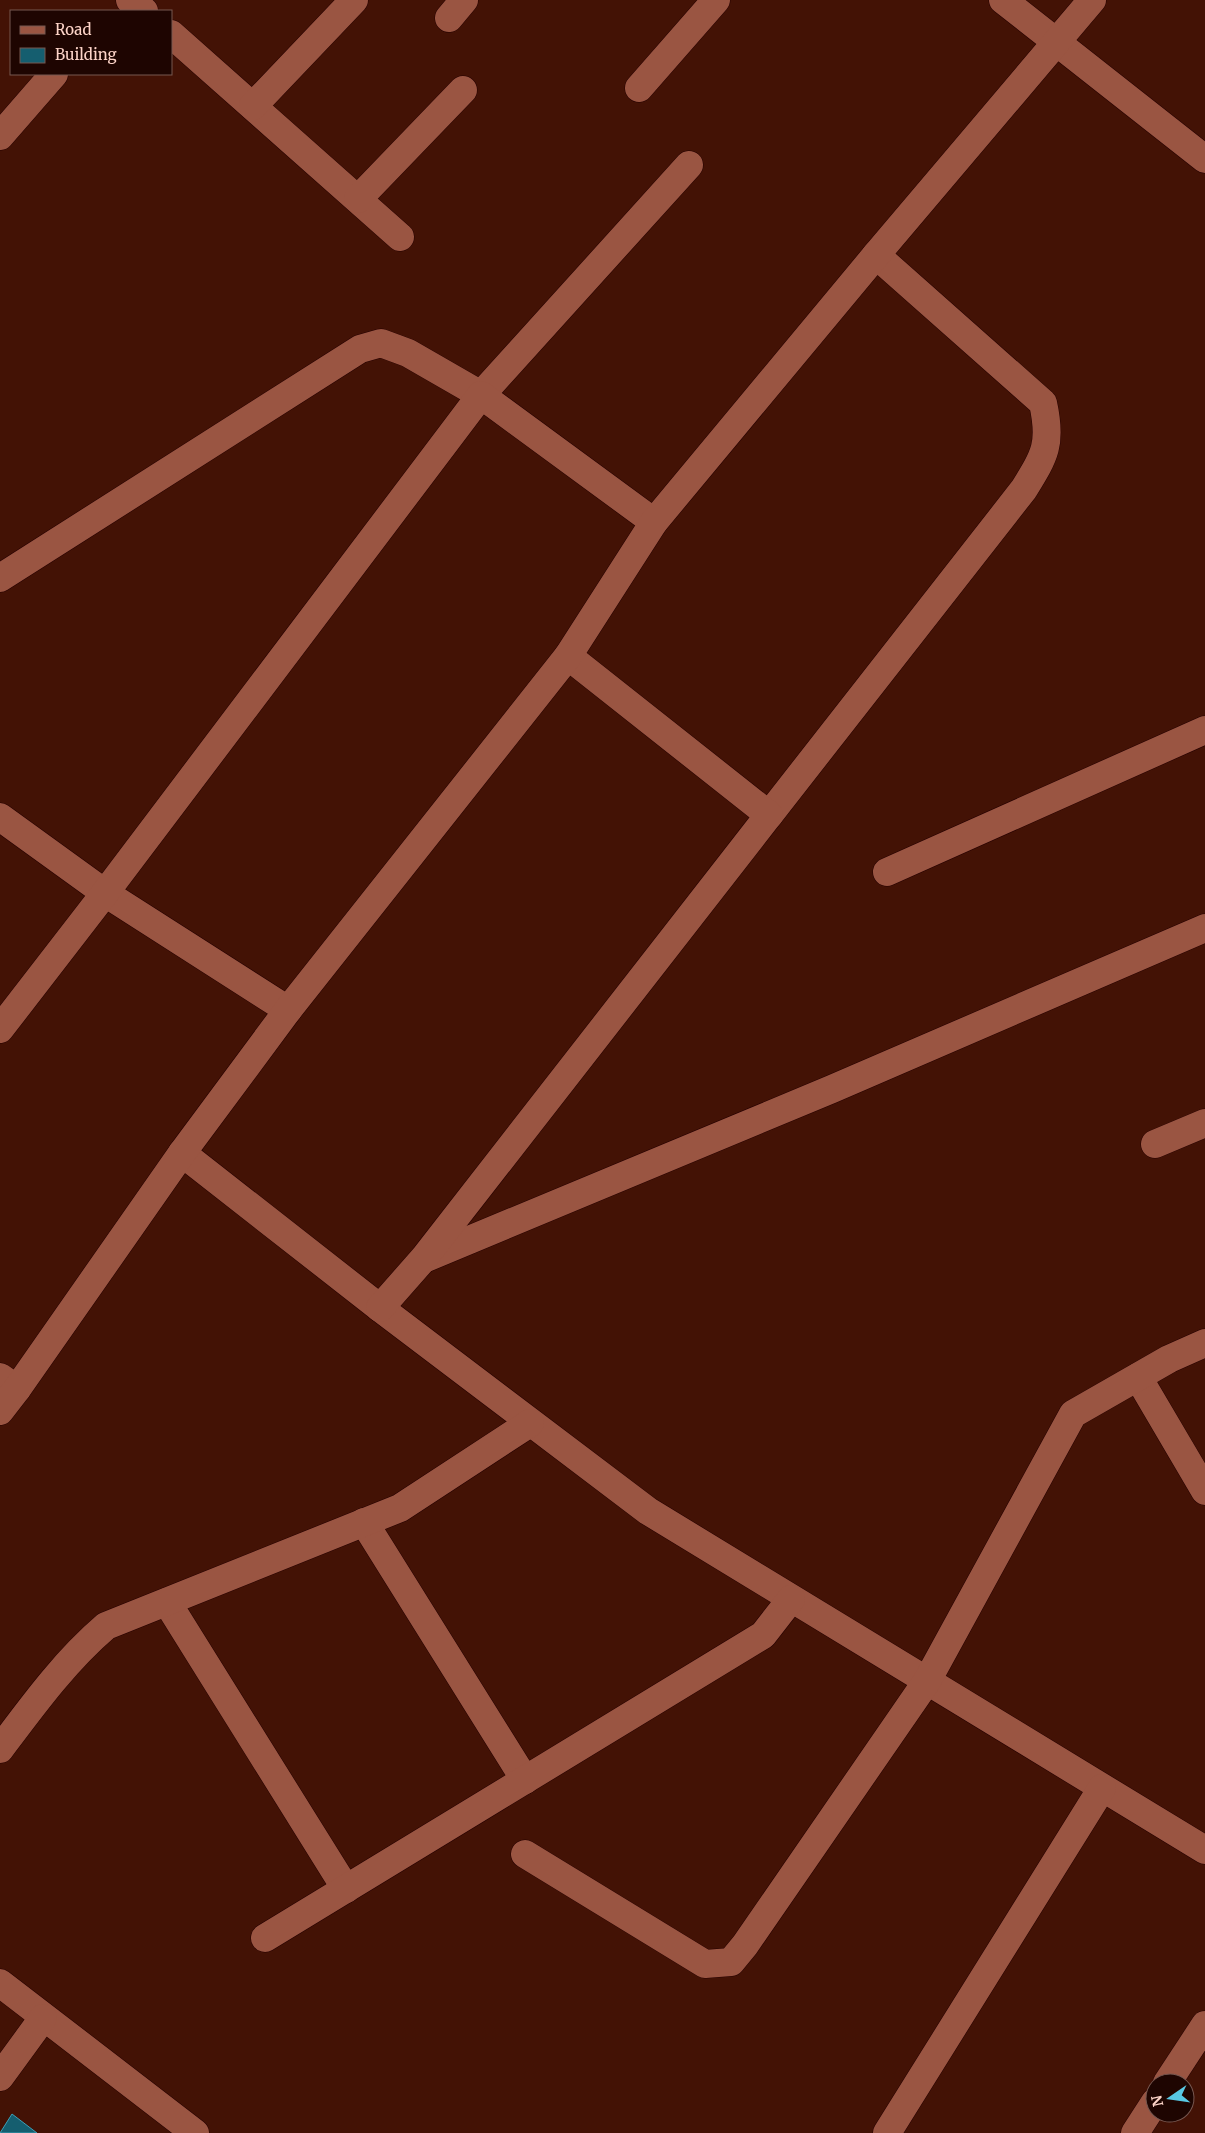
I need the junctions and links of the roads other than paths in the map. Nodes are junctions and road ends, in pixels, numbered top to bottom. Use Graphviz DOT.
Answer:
graph roads {
  1 [pos="119,0"];
  2 [pos="130,0"];
  3 [pos="354,0"];
  4 [pos="716,0"];
  5 [pos="1003,0"];
  6 [pos="1092,0"];
  7 [pos="110,10"];
  8 [pos="143,10"];
  9 [pos="172,35"];
  10 [pos="1057,40"];
  11 [pos="53,75"];
  12 [pos="639,88"];
  13 [pos="463,90"];
  14 [pos="253,106"];
  15 [pos="0,136"];
  16 [pos="1205,159"];
  17 [pos="689,165"];
  18 [pos="358,199"];
  19 [pos="400,237"];
  20 [pos="876,255"];
  21 [pos="481,395"];
  22 [pos="654,522"];
  23 [pos="0,578"];
  24 [pos="568,656"];
  25 [pos="1205,730"];
  26 [pos="769,816"];
  27 [pos="0,817"];
  28 [pos="887,872"];
  29 [pos="105,893"];
  30 [pos="1205,928"];
  31 [pos="288,1010"];
  32 [pos="0,1029"];
  33 [pos="1205,1123"];
  34 [pos="1155,1144"];
  35 [pos="182,1154"];
  36 [pos="424,1258"];
  37 [pos="380,1308"];
  38 [pos="1205,1343"];
  39 [pos="1138,1376"];
  40 [pos="9,1383"];
  41 [pos="0,1411"];
  42 [pos="530,1423"];
  43 [pos="1205,1492"];
  44 [pos="364,1522"];
  45 [pos="791,1599"];
  46 [pos="167,1602"];
  47 [pos="926,1681"];
  48 [pos="0,1748"];
  49 [pos="526,1780"];
  50 [pos="1102,1788"];
  51 [pos="1205,1850"];
  52 [pos="525,1854"];
  53 [pos="346,1889"];
  54 [pos="265,1938"];
  55 [pos="0,1983"];
  56 [pos="43,2018"];
  57 [pos="1205,2025"];
  58 [pos="1174,2073"];
  59 [pos="0,2077"];
  60 [pos="1145,2118"];
  61 [pos="195,2133"];
  62 [pos="887,2133"];
  63 [pos="1135,2133"];
  1 -- 7 [label="street"];
  2 -- 8 [label="street"];
  3 -- 14 [label="street"];
  4 -- 12 [label="street"];
  5 -- 10 [label="street"];
  6 -- 10 [label="street"];
  9 -- 14 [label="street"];
  10 -- 16 [label="street"];
  10 -- 20 [label="street"];
  11 -- 15 [label="street"];
  13 -- 18 [label="street"];
  14 -- 18 [label="street"];
  17 -- 21 [label="street"];
  18 -- 19 [label="street"];
  20 -- 22 [label="street"];
  20 -- 26 [label="street"];
  21 -- 22 [label="street"];
  21 -- 23 [label="street"];
  21 -- 29 [label="street"];
  22 -- 24 [label="street"];
  24 -- 26 [label="street"];
  24 -- 31 [label="street"];
  25 -- 28 [label="street"];
  26 -- 36 [label="street"];
  27 -- 29 [label="street"];
  29 -- 31 [label="street"];
  29 -- 32 [label="street"];
  30 -- 36 [label="street"];
  31 -- 35 [label="street"];
  33 -- 34 [label="street"];
  35 -- 37 [label="street"];
  35 -- 40 [label="street"];
  36 -- 37 [label="street"];
  37 -- 42 [label="street"];
  38 -- 39 [label="street"];
  39 -- 43 [label="street"];
  39 -- 47 [label="street"];
  40 -- 41 [label="street"];
  42 -- 44 [label="street"];
  42 -- 45 [label="street"];
  44 -- 46 [label="street"];
  44 -- 49 [label="street"];
  45 -- 47 [label="street"];
  45 -- 49 [label="street"];
  46 -- 48 [label="street"];
  46 -- 53 [label="street"];
  47 -- 50 [label="street"];
  47 -- 52 [label="street"];
  49 -- 53 [label="street"];
  50 -- 51 [label="street"];
  50 -- 62 [label="street"];
  53 -- 54 [label="street"];
  55 -- 56 [label="street"];
  56 -- 59 [label="street"];
  56 -- 61 [label="street"];
  57 -- 58 [label="street"];
  60 -- 63 [label="street"];
}
